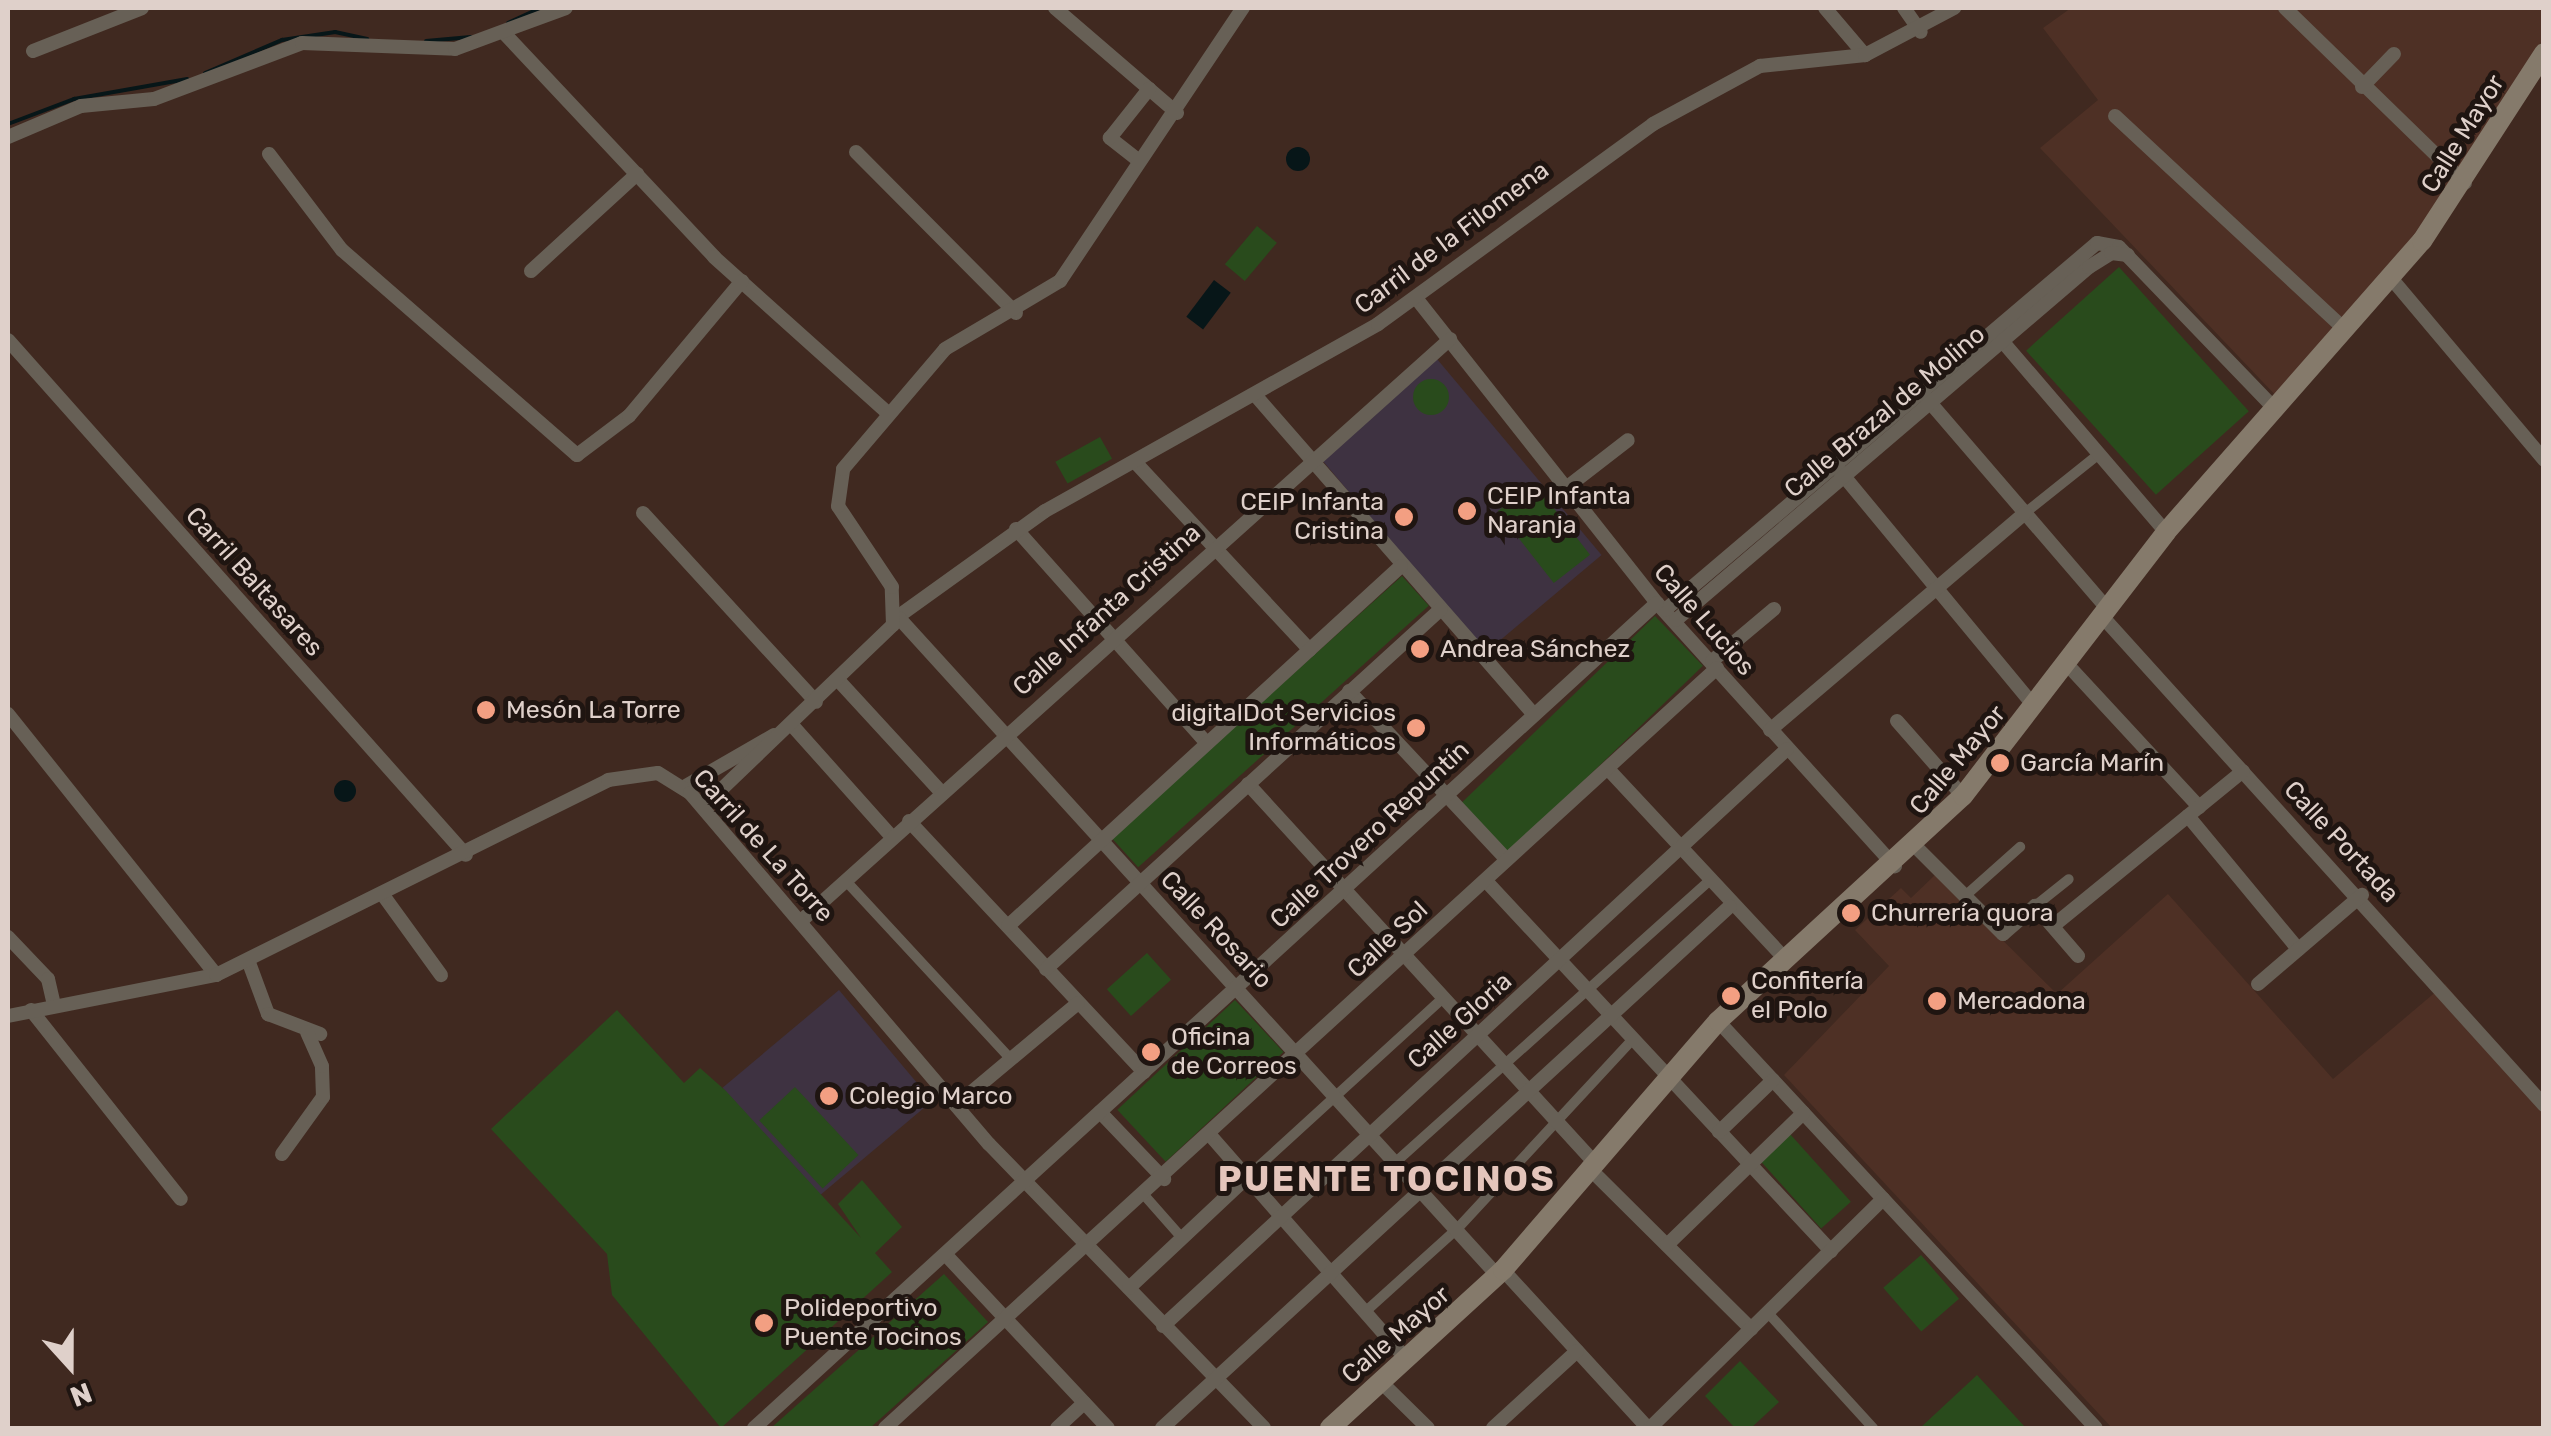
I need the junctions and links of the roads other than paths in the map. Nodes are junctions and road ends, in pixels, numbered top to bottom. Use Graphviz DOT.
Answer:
graph roads {
  1 [pos="142,8"];
  2 [pos="566,8"];
  3 [pos="1055,8"];
  4 [pos="1244,8"];
  5 [pos="1825,8"];
  6 [pos="1904,8"];
  7 [pos="1954,8"];
  8 [pos="2284,8"];
  9 [pos="1921,32"];
  10 [pos="504,33"];
  11 [pos="34,51"];
  12 [pos="2544,53"];
  13 [pos="2394,54"];
  14 [pos="1865,55"];
  15 [pos="2362,87"];
  16 [pos="1150,89"];
  17 [pos="1176,113"];
  18 [pos="2114,116"];
  19 [pos="8,137"];
  20 [pos="856,152"];
  21 [pos="269,154"];
  22 [pos="1138,160"];
  23 [pos="637,174"];
  24 [pos="2465,184"];
  25 [pos="532,271"];
  26 [pos="2391,278"];
  27 [pos="742,281"];
  28 [pos="1416,298"];
  29 [pos="1016,313"];
  30 [pos="2345,330"];
  31 [pos="1997,336"];
  32 [pos="8,340"];
  33 [pos="1450,340"];
  34 [pos="1256,396"];
  35 [pos="1925,397"];
  36 [pos="2273,407"];
  37 [pos="887,412"];
  38 [pos="1628,440"];
  39 [pos="2099,454"];
  40 [pos="1309,460"];
  41 [pos="2544,460"];
  42 [pos="1136,463"];
  43 [pos="1840,470"];
  44 [pos="1566,488"];
  45 [pos="643,512"];
  46 [pos="2025,512"];
  47 [pos="1016,529"];
  48 [pos="2166,532"];
  49 [pos="1211,545"];
  50 [pos="1402,566"];
  51 [pos="1940,585"];
  52 [pos="1774,608"];
  53 [pos="1440,609"];
  54 [pos="2104,610"];
  55 [pos="1666,611"];
  56 [pos="898,618"];
  57 [pos="1112,636"];
  58 [pos="1310,650"];
  59 [pos="2064,661"];
  60 [pos="1715,665"];
  61 [pos="839,681"];
  62 [pos="1349,691"];
  63 [pos="816,702"];
  64 [pos="2034,706"];
  65 [pos="8,714"];
  66 [pos="1534,715"];
  67 [pos="1896,721"];
  68 [pos="791,724"];
  69 [pos="1770,730"];
  70 [pos="1004,734"];
  71 [pos="1207,743"];
  72 [pos="1787,749"];
  73 [pos="1608,770"];
  74 [pos="2242,771"];
  75 [pos="1248,784"];
  76 [pos="684,787"];
  77 [pos="942,792"];
  78 [pos="1446,795"];
  79 [pos="1963,796"];
  80 [pos="702,807"];
  81 [pos="2193,812"];
  82 [pos="909,821"];
  83 [pos="892,837"];
  84 [pos="1102,840"];
  85 [pos="1916,847"];
  86 [pos="2020,847"];
  87 [pos="1678,850"];
  88 [pos="466,855"];
  89 [pos="1507,860"];
  90 [pos="1896,867"];
  91 [pos="2070,879"];
  92 [pos="845,880"];
  93 [pos="1486,881"];
  94 [pos="1141,882"];
  95 [pos="1708,882"];
  96 [pos="1340,893"];
  97 [pos="383,895"];
  98 [pos="2362,895"];
  99 [pos="1965,896"];
  100 [pos="1730,906"];
  101 [pos="2036,906"];
  102 [pos="801,920"];
  103 [pos="1008,926"];
  104 [pos="2053,926"];
  105 [pos="8,938"];
  106 [pos="2298,949"];
  107 [pos="2078,956"];
  108 [pos="1401,959"];
  109 [pos="248,960"];
  110 [pos="1786,960"];
  111 [pos="1559,962"];
  112 [pos="1046,969"];
  113 [pos="216,975"];
  114 [pos="441,975"];
  115 [pos="2258,984"];
  116 [pos="1238,987"];
  117 [pos="1584,990"];
  118 [pos="1440,1001"];
  119 [pos="1078,1003"];
  120 [pos="54,1004"];
  121 [pos="31,1010"];
  122 [pos="8,1016"];
  123 [pos="1610,1018"];
  124 [pos="1718,1022"];
  125 [pos="1473,1038"];
  126 [pos="1631,1041"];
  127 [pos="1301,1053"];
  128 [pos="1011,1059"];
  129 [pos="1501,1066"];
  130 [pos="1144,1072"];
  131 [pos="1666,1076"];
  132 [pos="1773,1080"];
  133 [pos="1337,1093"];
  134 [pos="1529,1095"];
  135 [pos="956,1105"];
  136 [pos="2544,1105"];
  137 [pos="1100,1112"];
  138 [pos="1803,1113"];
  139 [pos="1556,1122"];
  140 [pos="1372,1132"];
  141 [pos="1718,1132"];
  142 [pos="1210,1135"];
  143 [pos="282,1154"];
  144 [pos="1398,1160"];
  145 [pos="1591,1164"];
  146 [pos="1750,1166"];
  147 [pos="1247,1177"];
  148 [pos="1164,1178"];
  149 [pos="1026,1182"];
  150 [pos="1426,1191"];
  151 [pos="1145,1196"];
  152 [pos="1883,1199"];
  153 [pos="181,1200"];
  154 [pos="1280,1215"];
  155 [pos="1458,1228"];
  156 [pos="1182,1238"];
  157 [pos="1090,1246"];
  158 [pos="1666,1246"];
  159 [pos="1831,1250"];
  160 [pos="946,1255"];
  161 [pos="1500,1273"];
  162 [pos="1331,1274"];
  163 [pos="1128,1288"];
  164 [pos="1365,1312"];
  165 [pos="1768,1313"];
  166 [pos="1007,1320"];
  167 [pos="1163,1326"];
  168 [pos="1751,1329"];
  169 [pos="1577,1351"];
  170 [pos="1406,1359"];
  171 [pos="1212,1379"];
  172 [pos="1380,1381"];
  173 [pos="1084,1403"];
  174 [pos="754,1428"];
  175 [pos="886,1428"];
  176 [pos="1057,1428"];
  177 [pos="1108,1428"];
  178 [pos="1162,1428"];
  179 [pos="1264,1428"];
  180 [pos="1330,1428"];
  181 [pos="1428,1428"];
  182 [pos="1493,1428"];
  183 [pos="1649,1428"];
  184 [pos="1873,1428"];
  185 [pos="2096,1428"];
  1 -- 11 [label="street"];
  2 -- 10 [label="street"];
  3 -- 16 [label="street"];
  4 -- 17 [label="street"];
  5 -- 14 [label="street"];
  6 -- 9 [label="street"];
  7 -- 9 [label="street, Carril de la Filomena"];
  8 -- 15 [label="street"];
  9 -- 14 [label="street, Carril de la Filomena"];
  10 -- 19 [label="street"];
  10 -- 23 [label="street"];
  12 -- 24 [label="main road, Calle Mayor"];
  13 -- 15 [label="street"];
  14 -- 28 [label="street, Carril de la Filomena"];
  15 -- 24 [label="street"];
  16 -- 17 [label="street"];
  16 -- 22 [label="street"];
  17 -- 22 [label="street"];
  18 -- 30 [label="street"];
  20 -- 29 [label="street"];
  21 -- 27 [label="street"];
  22 -- 29 [label="street"];
  23 -- 25 [label="street"];
  23 -- 27 [label="street"];
  24 -- 26 [label="main road, Calle Mayor"];
  26 -- 30 [label="main road, Calle Mayor"];
  26 -- 41 [label="street"];
  27 -- 37 [label="street"];
  28 -- 33 [label="street, Calle Lucios"];
  28 -- 34 [label="street, Carril de la Filomena"];
  29 -- 37 [label="street"];
  30 -- 36 [label="main road, Calle Mayor"];
  31 -- 35 [label="street, Calle Trovero Repuntín"];
  31 -- 36 [label="street, Calle Trovero Repuntín"];
  31 -- 39 [label="street"];
  32 -- 88 [label="street, Carril Baltasares"];
  33 -- 40 [label="street, Calle Infanta Cristina"];
  33 -- 44 [label="street, Calle Lucios"];
  34 -- 40 [label="street"];
  34 -- 42 [label="street, Carril de la Filomena"];
  35 -- 43 [label="street, Calle Trovero Repuntín"];
  35 -- 46 [label="street, Calle Portada"];
  36 -- 48 [label="main road, Calle Mayor"];
  37 -- 56 [label="street"];
  38 -- 44 [label="street"];
  39 -- 46 [label="street"];
  39 -- 48 [label="street"];
  40 -- 49 [label="street, Calle Infanta Cristina"];
  40 -- 50 [label="street"];
  42 -- 47 [label="street, Carril de la Filomena"];
  42 -- 49 [label="street"];
  43 -- 51 [label="street"];
  43 -- 55 [label="street, Calle Trovero Repuntín"];
  44 -- 55 [label="street, Calle Lucios"];
  45 -- 63 [label="street"];
  46 -- 51 [label="street"];
  46 -- 54 [label="street, Calle Portada"];
  47 -- 56 [label="street, Carril de la Filomena"];
  47 -- 57 [label="street"];
  48 -- 54 [label="main road, Calle Mayor"];
  49 -- 57 [label="street, Calle Infanta Cristina"];
  49 -- 58 [label="street"];
  50 -- 53 [label="street"];
  50 -- 58 [label="street"];
  51 -- 64 [label="street"];
  51 -- 69 [label="street"];
  52 -- 60 [label="street, Calle Sol"];
  53 -- 62 [label="street"];
  53 -- 66 [label="street"];
  54 -- 59 [label="main road, Calle Mayor"];
  54 -- 74 [label="street, Calle Portada"];
  55 -- 60 [label="street, Calle Lucios"];
  55 -- 66 [label="street, Calle Trovero Repuntín"];
  56 -- 61 [label="street, Carril de la Filomena"];
  56 -- 70 [label="street, Calle Rosario"];
  57 -- 70 [label="street, Calle Infanta Cristina"];
  57 -- 71 [label="street"];
  58 -- 71 [label="street"];
  59 -- 64 [label="main road, Calle Mayor"];
  59 -- 81 [label="street"];
  60 -- 69 [label="street, Calle Lucios"];
  60 -- 73 [label="street, Calle Sol"];
  61 -- 63 [label="street, Carril de la Filomena"];
  61 -- 77 [label="street"];
  62 -- 75 [label="street"];
  62 -- 78 [label="street"];
  63 -- 68 [label="street, Carril de la Filomena"];
  64 -- 79 [label="main road, Calle Mayor"];
  65 -- 113 [label="street"];
  66 -- 78 [label="street, Calle Trovero Repuntín"];
  67 -- 79 [label="street"];
  68 -- 76 [label="street"];
  68 -- 80 [label="street"];
  68 -- 83 [label="street"];
  69 -- 72 [label="street, Calle Lucios"];
  70 -- 77 [label="street, Calle Infanta Cristina"];
  70 -- 84 [label="street, Calle Rosario"];
  71 -- 84 [label="street"];
  72 -- 87 [label="street, Calle Gloria"];
  72 -- 90 [label="street, Calle Lucios"];
  73 -- 87 [label="street"];
  73 -- 89 [label="street, Calle Sol"];
  74 -- 81 [label="street"];
  74 -- 98 [label="street, Calle Portada"];
  75 -- 94 [label="street"];
  75 -- 96 [label="street"];
  76 -- 80 [label="street, Carril de La Torre"];
  76 -- 88 [label="street, Carril de La Torre"];
  77 -- 82 [label="street, Calle Infanta Cristina"];
  78 -- 89 [label="street"];
  78 -- 96 [label="street, Calle Trovero Repuntín"];
  79 -- 85 [label="main road, Calle Mayor"];
  80 -- 102 [label="street, Carril de La Torre"];
  81 -- 104 [label="street"];
  81 -- 106 [label="street"];
  82 -- 83 [label="street, Calle Infanta Cristina"];
  82 -- 103 [label="street"];
  83 -- 92 [label="street, Calle Infanta Cristina"];
  84 -- 94 [label="street, Calle Rosario"];
  84 -- 103 [label="street"];
  85 -- 90 [label="main road, Calle Mayor"];
  85 -- 99 [label="street"];
  86 -- 99 [label="street"];
  87 -- 95 [label="street"];
  87 -- 111 [label="street, Calle Gloria"];
  88 -- 97 [label="street, Carril de La Torre"];
  89 -- 93 [label="street, Calle Sol"];
  90 -- 110 [label="main road, Calle Mayor"];
  91 -- 101 [label="street"];
  92 -- 102 [label="street, Calle Infanta Cristina"];
  92 -- 128 [label="street"];
  93 -- 108 [label="street, Calle Sol"];
  93 -- 111 [label="street"];
  94 -- 112 [label="street"];
  94 -- 116 [label="street, Calle Rosario"];
  95 -- 100 [label="street"];
  95 -- 117 [label="street"];
  96 -- 108 [label="street"];
  96 -- 116 [label="street, Calle Trovero Repuntín"];
  97 -- 109 [label="street, Carril de La Torre"];
  97 -- 114 [label="street"];
  98 -- 106 [label="street"];
  98 -- 136 [label="street, Calle Portada"];
  99 -- 101 [label="street"];
  100 -- 110 [label="street"];
  100 -- 123 [label="street"];
  101 -- 104 [label="street"];
  102 -- 135 [label="street, Carril de La Torre"];
  103 -- 112 [label="street"];
  104 -- 107 [label="street"];
  105 -- 120 [label="street"];
  106 -- 115 [label="street"];
  108 -- 118 [label="street"];
  108 -- 127 [label="street, Calle Sol"];
  109 -- 113 [label="street, Carril de La Torre"];
  109 -- 143 [label="street"];
  110 -- 124 [label="main road, Calle Mayor"];
  111 -- 117 [label="street"];
  111 -- 125 [label="street, Calle Gloria"];
  112 -- 119 [label="street"];
  113 -- 120 [label="street, Carril de La Torre"];
  116 -- 127 [label="street, Calle Rosario"];
  116 -- 130 [label="street, Calle Trovero Repuntín"];
  117 -- 123 [label="street"];
  117 -- 129 [label="street"];
  118 -- 125 [label="street"];
  118 -- 133 [label="street"];
  119 -- 128 [label="street"];
  119 -- 130 [label="street"];
  120 -- 121 [label="street, Carril de La Torre"];
  121 -- 122 [label="street, Carril de La Torre"];
  121 -- 153 [label="street"];
  123 -- 126 [label="street"];
  123 -- 134 [label="street"];
  124 -- 131 [label="main road, Calle Mayor"];
  124 -- 132 [label="street"];
  125 -- 129 [label="street"];
  125 -- 140 [label="street, Calle Gloria"];
  126 -- 131 [label="street"];
  126 -- 139 [label="street"];
  127 -- 133 [label="street, Calle Rosario"];
  127 -- 142 [label="street, Calle Sol"];
  128 -- 135 [label="street"];
  129 -- 134 [label="street"];
  129 -- 144 [label="street"];
  130 -- 137 [label="street, Calle Trovero Repuntín"];
  131 -- 141 [label="street"];
  131 -- 145 [label="main road, Calle Mayor"];
  132 -- 138 [label="street"];
  132 -- 141 [label="street"];
  133 -- 140 [label="street, Calle Rosario"];
  133 -- 147 [label="street"];
  134 -- 139 [label="street"];
  134 -- 150 [label="street"];
  135 -- 149 [label="street, Carril de La Torre"];
  137 -- 148 [label="street"];
  137 -- 149 [label="street, Calle Trovero Repuntín"];
  138 -- 146 [label="street"];
  138 -- 152 [label="street"];
  139 -- 145 [label="street"];
  139 -- 155 [label="street"];
  140 -- 144 [label="street, Calle Rosario"];
  140 -- 154 [label="street, Calle Gloria"];
  141 -- 146 [label="street"];
  142 -- 147 [label="street"];
  142 -- 148 [label="street, Calle Sol"];
  144 -- 150 [label="street, Calle Rosario"];
  145 -- 158 [label="street"];
  145 -- 161 [label="main road, Calle Mayor"];
  146 -- 158 [label="street"];
  146 -- 159 [label="street"];
  147 -- 154 [label="street"];
  147 -- 156 [label="street"];
  148 -- 151 [label="street, Calle Sol"];
  149 -- 157 [label="street, Carril de La Torre"];
  149 -- 160 [label="street, Calle Trovero Repuntín"];
  150 -- 155 [label="street, Calle Rosario"];
  150 -- 162 [label="street"];
  151 -- 156 [label="street"];
  151 -- 157 [label="street, Calle Sol"];
  152 -- 159 [label="street"];
  152 -- 185 [label="street"];
  154 -- 162 [label="street"];
  154 -- 167 [label="street, Calle Gloria"];
  155 -- 161 [label="street, Calle Rosario"];
  155 -- 164 [label="street"];
  156 -- 163 [label="street"];
  157 -- 163 [label="street, Carril de La Torre"];
  157 -- 166 [label="street, Calle Sol"];
  158 -- 168 [label="street"];
  159 -- 165 [label="street"];
  160 -- 166 [label="street"];
  160 -- 174 [label="street, Calle Trovero Repuntín"];
  161 -- 169 [label="street, Calle Rosario"];
  161 -- 170 [label="main road, Calle Mayor"];
  162 -- 164 [label="street"];
  162 -- 171 [label="street"];
  163 -- 167 [label="street, Carril de La Torre"];
  164 -- 170 [label="street"];
  165 -- 168 [label="street"];
  165 -- 184 [label="street"];
  166 -- 173 [label="street"];
  166 -- 175 [label="street, Calle Sol"];
  167 -- 171 [label="street, Carril de La Torre"];
  168 -- 183 [label="street"];
  169 -- 182 [label="street"];
  169 -- 183 [label="street, Calle Rosario"];
  170 -- 172 [label="main road, Calle Mayor"];
  171 -- 178 [label="street"];
  171 -- 179 [label="street, Carril de La Torre"];
  172 -- 180 [label="main road, Calle Mayor"];
  172 -- 181 [label="street"];
  173 -- 176 [label="street"];
  173 -- 177 [label="street"];
}
